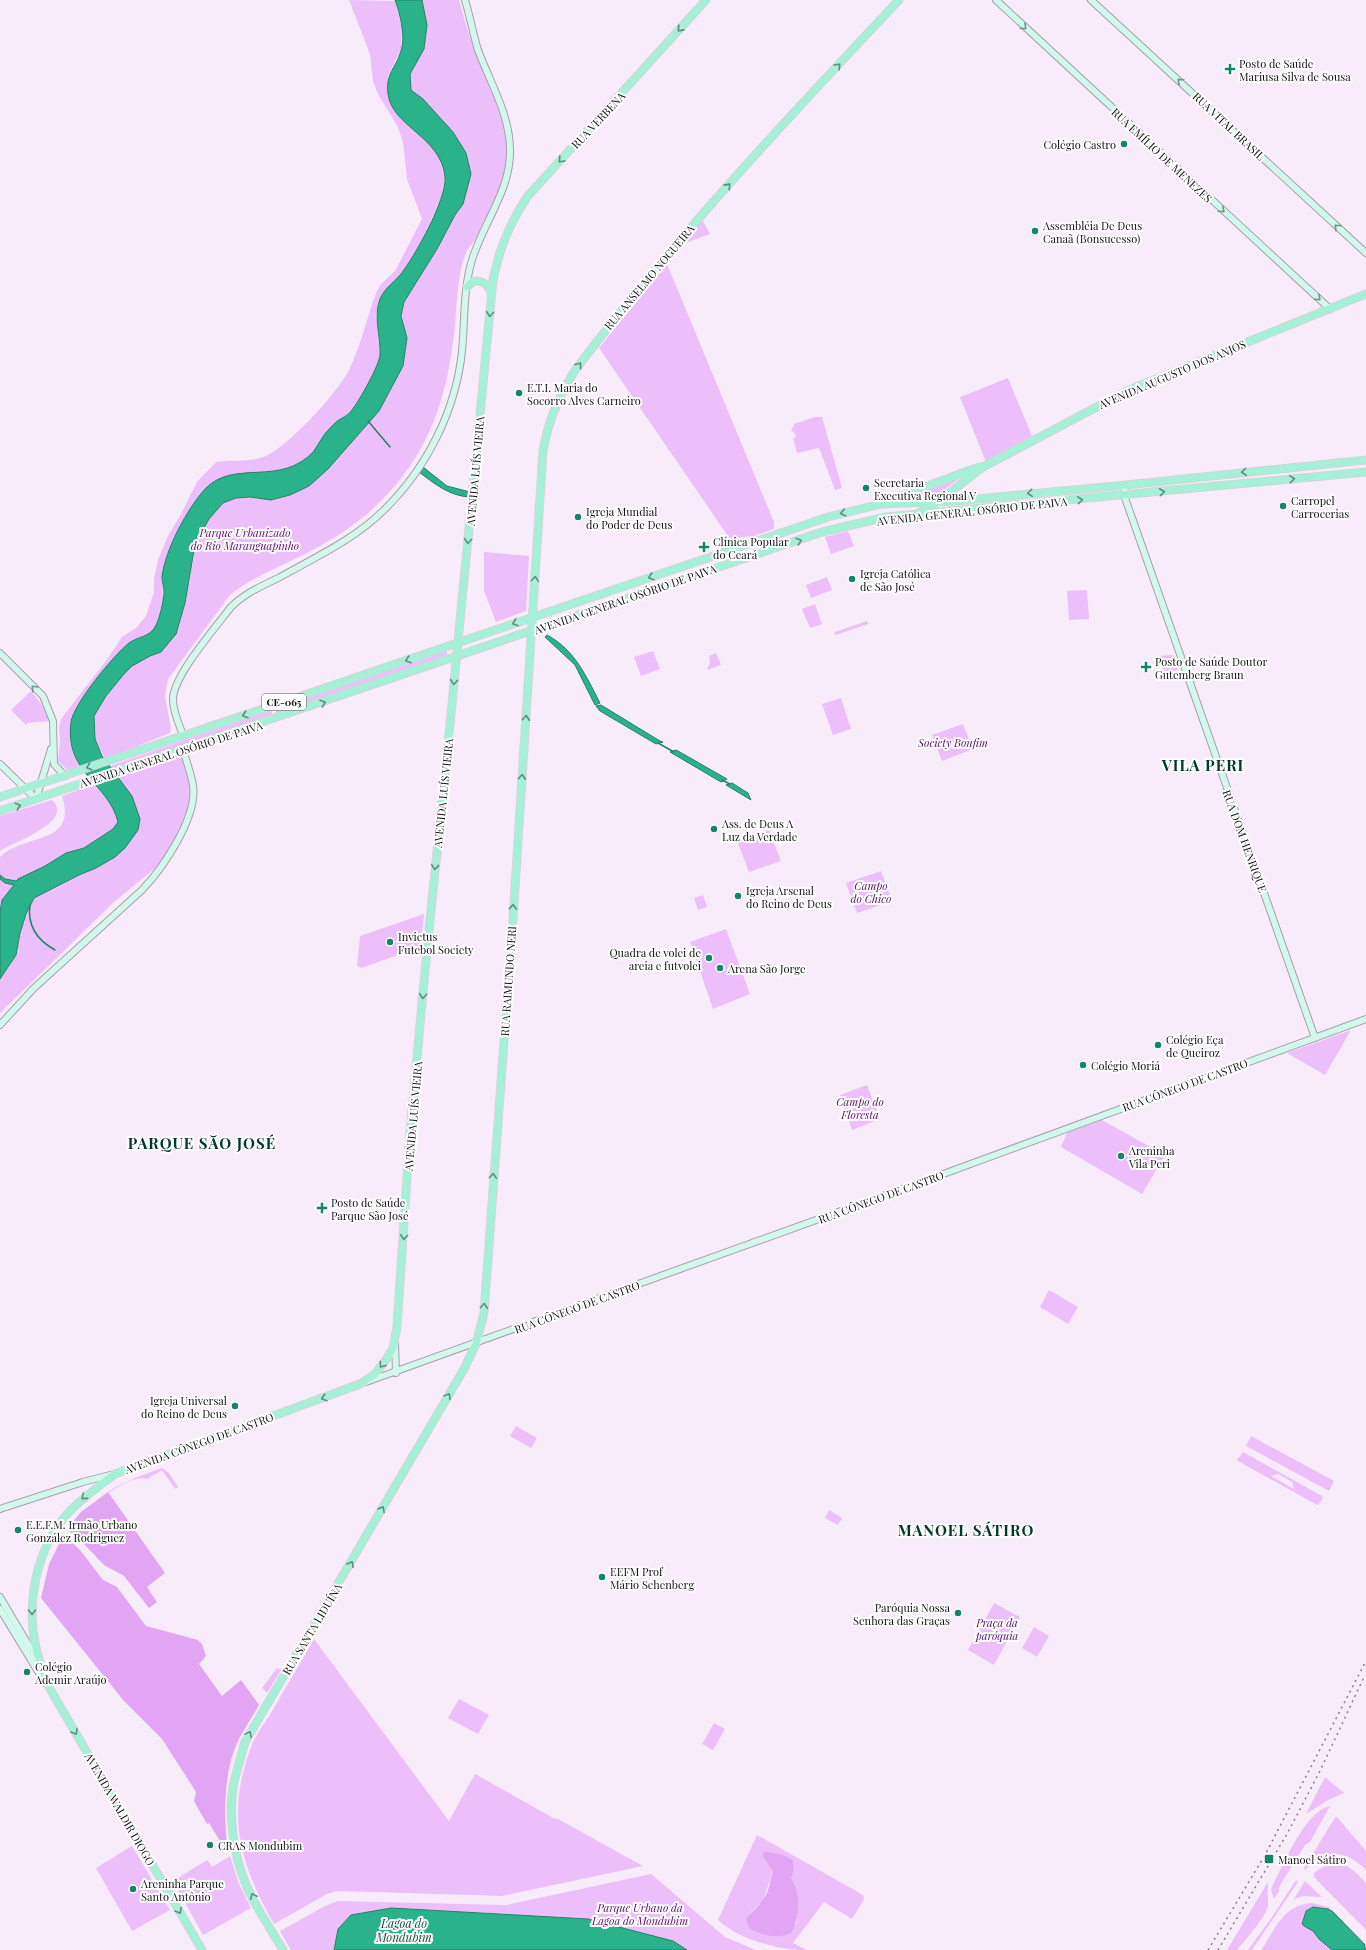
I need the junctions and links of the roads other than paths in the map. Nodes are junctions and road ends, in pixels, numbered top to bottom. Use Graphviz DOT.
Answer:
graph roads {
  1 [pos="465,0"];
  2 [pos="706,0"];
  3 [pos="900,0"];
  4 [pos="996,0"];
  5 [pos="1091,0"];
  6 [pos="500,248"];
  7 [pos="1366,253"];
  8 [pos="467,287"];
  9 [pos="492,294"];
  10 [pos="1366,294"];
  11 [pos="1330,308"];
  12 [pos="1366,460"];
  13 [pos="984,467"];
  14 [pos="1366,472"];
  15 [pos="1125,485"];
  16 [pos="1124,495"];
  17 [pos="939,501"];
  18 [pos="881,504"];
  19 [pos="916,515"];
  20 [pos="532,618"];
  21 [pos="532,631"];
  22 [pos="458,643"];
  23 [pos="0,653"];
  24 [pos="456,657"];
  25 [pos="183,735"];
  26 [pos="54,740"];
  27 [pos="183,750"];
  28 [pos="0,764"];
  29 [pos="67,775"];
  30 [pos="41,784"];
  31 [pos="25,789"];
  32 [pos="0,797"];
  33 [pos="36,799"];
  34 [pos="0,811"];
  35 [pos="1366,1019"];
  36 [pos="0,1025"];
  37 [pos="1315,1038"];
  38 [pos="395,1339"];
  39 [pos="476,1344"];
  40 [pos="396,1373"];
  41 [pos="360,1384"];
  42 [pos="115,1474"];
  43 [pos="0,1509"];
  44 [pos="0,1597"];
  45 [pos="0,1609"];
  46 [pos="41,1666"];
  47 [pos="50,1689"];
  48 [pos="202,1950"];
  49 [pos="283,1950"];
  1 -- 8 [label="main road"];
  2 -- 6 [label="main road, RUA VERBENA, one-way"];
  20 -- 3 [label="main road, RUA ANSELMO NOGUEIRA, one-way"];
  4 -- 11 [label="main road, RUA EMÍLIO DE MENEZES, one-way"];
  7 -- 5 [label="main road, RUA VITAL BRASIL, one-way"];
  6 -- 9 [label="main road, AVENIDA LUÍS VIEIRA"];
  8 -- 9 [label="main road"];
  8 -- 25 [label="main road"];
  9 -- 22 [label="main road, AVENIDA LUÍS VIEIRA, one-way"];
  10 -- 11 [label="main road, AVENIDA AUGUSTO DOS ANJOS"];
  11 -- 13 [label="main road, AVENIDA AUGUSTO DOS ANJOS"];
  12 -- 15 [label="main road, AVENIDA GENERAL OSÓRIO DE PAIVA, one-way"];
  13 -- 17 [label="main road, AVENIDA AUGUSTO DOS ANJOS"];
  13 -- 18 [label="main road, AVENIDA AUGUSTO DOS ANJOS"];
  16 -- 14 [label="main road, AVENIDA GENERAL OSÓRIO DE PAIVA, one-way"];
  15 -- 16 [label="main road, RUA DOM HENRIQUE"];
  15 -- 17 [label="main road, AVENIDA GENERAL OSÓRIO DE PAIVA, one-way"];
  19 -- 16 [label="main road, AVENIDA GENERAL OSÓRIO DE PAIVA, one-way"];
  16 -- 37 [label="main road, RUA DOM HENRIQUE"];
  17 -- 18 [label="main road, AVENIDA GENERAL OSÓRIO DE PAIVA"];
  17 -- 19 [label="main road, AVENIDA AUGUSTO DOS ANJOS"];
  18 -- 20 [label="main road, AVENIDA GENERAL OSÓRIO DE PAIVA, one-way"];
  21 -- 19 [label="main road, AVENIDA GENERAL OSÓRIO DE PAIVA, one-way"];
  20 -- 21 [label="main road, RUA RAIMUNDO NERI"];
  20 -- 22 [label="main road, AVENIDA GENERAL OSÓRIO DE PAIVA, one-way"];
  21 -- 24 [label="main road, AVENIDA GENERAL OSÓRIO DE PAIVA"];
  39 -- 21 [label="main road, RUA RAIMUNDO NERI, one-way"];
  22 -- 24 [label="main road, AVENIDA LUÍS VIEIRA"];
  22 -- 25 [label="main road, AVENIDA GENERAL OSÓRIO DE PAIVA / CE-065, one-way"];
  26 -- 23 [label="main road, one-way"];
  27 -- 24 [label="main road, AVENIDA GENERAL OSÓRIO DE PAIVA / CE-065, one-way"];
  24 -- 38 [label="main road, AVENIDA LUÍS VIEIRA, one-way"];
  25 -- 29 [label="main road, AVENIDA GENERAL OSÓRIO DE PAIVA / CE-065, one-way"];
  26 -- 29 [label="main road"];
  26 -- 30 [label="main road"];
  27 -- 33 [label="main road, AVENIDA GENERAL OSÓRIO DE PAIVA / CE-065"];
  27 -- 36 [label="main road"];
  28 -- 31 [label="main road"];
  29 -- 30 [label="main road, AVENIDA GENERAL OSÓRIO DE PAIVA / CE-065"];
  30 -- 31 [label="main road, AVENIDA GENERAL OSÓRIO DE PAIVA / CE-065"];
  30 -- 33 [label="main road"];
  31 -- 32 [label="main road, AVENIDA GENERAL OSÓRIO DE PAIVA / CE-065"];
  31 -- 33 [label="main road"];
  34 -- 33 [label="main road, AVENIDA GENERAL OSÓRIO DE PAIVA / CE-065, one-way"];
  35 -- 37 [label="main road, RUA CÔNEGO DE CASTRO"];
  37 -- 39 [label="main road, RUA CÔNEGO DE CASTRO"];
  38 -- 40 [label="main road, AVENIDA LUÍS VIEIRA"];
  38 -- 41 [label="main road, AVENIDA LUÍS VIEIRA, one-way"];
  39 -- 40 [label="main road, RUA CÔNEGO DE CASTRO"];
  49 -- 39 [label="main road, RUA SANTA LIDUÍNA, one-way"];
  40 -- 41 [label="main road, AVENIDA CÔNEGO DE CASTRO"];
  41 -- 42 [label="main road, AVENIDA CÔNEGO DE CASTRO, one-way"];
  42 -- 43 [label="main road, AVENIDA CÔNEGO DE CASTRO"];
  42 -- 46 [label="main road, AVENIDA WALDIR DIOGO, one-way"];
  44 -- 46 [label="main road, AVENIDA WALDIR DIOGO"];
  45 -- 47 [label="main road, AVENIDA WALDIR DIOGO"];
  46 -- 47 [label="main road, AVENIDA WALDIR DIOGO"];
  47 -- 48 [label="main road, AVENIDA WALDIR DIOGO, one-way"];
}
